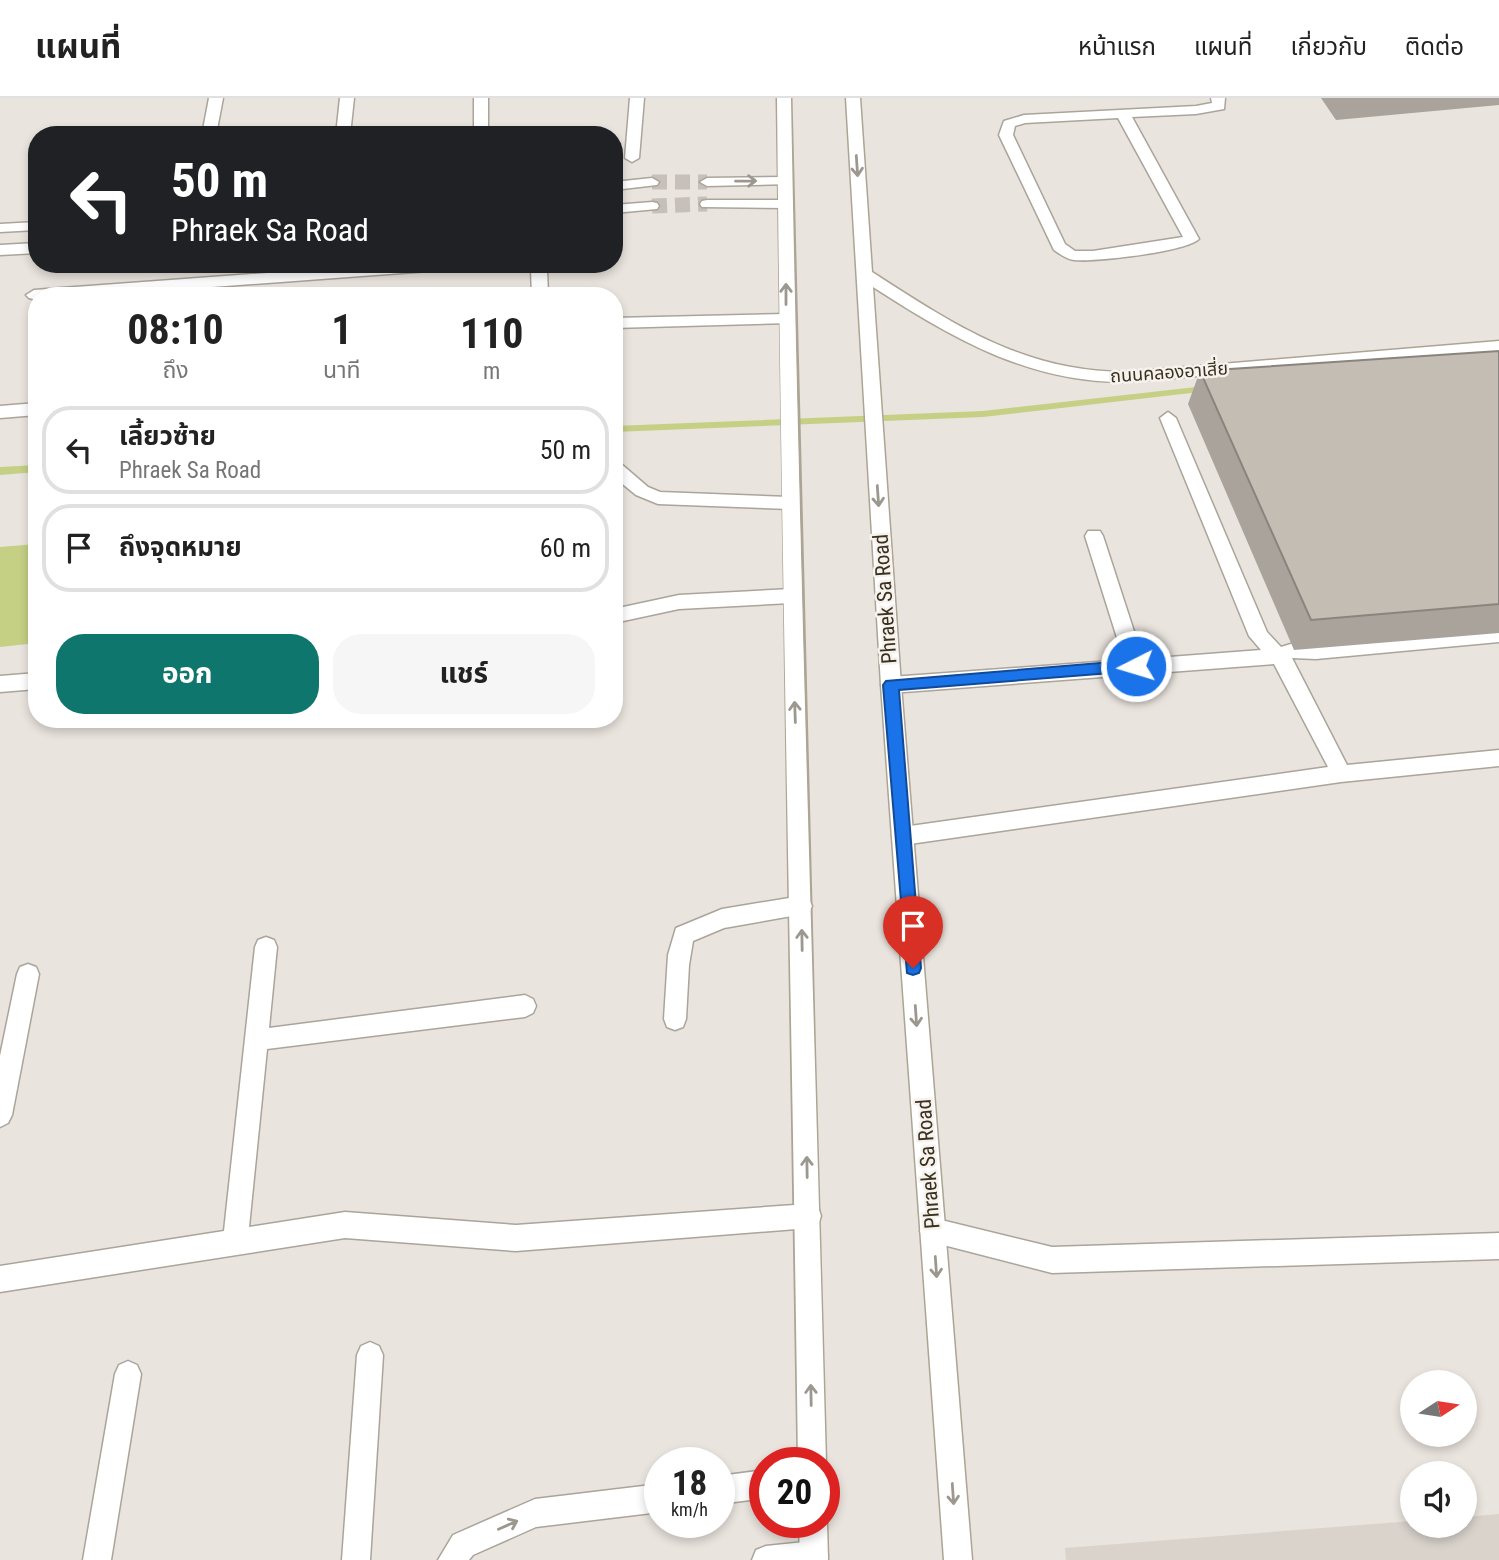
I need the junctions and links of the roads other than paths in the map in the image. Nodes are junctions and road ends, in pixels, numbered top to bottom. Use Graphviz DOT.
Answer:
graph roads {
  1 [pos="216,98"];
  2 [pos="347,98"];
  3 [pos="481,98"];
  4 [pos="637,98"];
  5 [pos="784,98"];
  6 [pos="853,98"];
  7 [pos="1218,98"];
  8 [pos="1123,114"];
  9 [pos="211,126"];
  10 [pos="344,126"];
  11 [pos="481,126"];
  12 [pos="632,158"];
  13 [pos="786,181"];
  14 [pos="652,182"];
  15 [pos="707,182"];
  16 [pos="623,185"];
  17 [pos="707,204"];
  18 [pos="786,204"];
  19 [pos="652,206"];
  20 [pos="623,209"];
  21 [pos="28,226"];
  22 [pos="0,228"];
  23 [pos="28,249"];
  24 [pos="0,250"];
  25 [pos="333,273"];
  26 [pos="864,274"];
  27 [pos="143,287"];
  28 [pos="786,319"];
  29 [pos="623,323"];
  30 [pos="1499,346"];
  31 [pos="28,410"];
  32 [pos="0,412"];
  33 [pos="1168,418"];
  34 [pos="623,475"];
  35 [pos="789,503"];
  36 [pos="1094,536"];
  37 [pos="792,596"];
  38 [pos="623,613"];
  39 [pos="1499,635"];
  40 [pos="1277,656"];
  41 [pos="1136,666"];
  42 [pos="28,682"];
  43 [pos="0,684"];
  44 [pos="891,685"];
  45 [pos="1499,758"];
  46 [pos="1341,774"];
  47 [pos="903,836"];
  48 [pos="801,906"];
  49 [pos="266,947"];
  50 [pos="28,974"];
  51 [pos="525,1006"];
  52 [pos="675,1019"];
  53 [pos="256,1040"];
  54 [pos="0,1115"];
  55 [pos="808,1216"];
  56 [pos="933,1231"];
  57 [pos="235,1243"];
  58 [pos="1499,1246"];
  59 [pos="0,1279"];
  60 [pos="370,1355"];
  61 [pos="128,1374"];
  62 [pos="812,1447"];
  63 [pos="644,1500"];
  64 [pos="813,1538"];
  65 [pos="814,1557"];
  66 [pos="97,1560"];
  67 [pos="356,1560"];
  68 [pos="452,1560"];
  69 [pos="766,1560"];
  70 [pos="958,1560"];
  1 -- 9 [label="street"];
  2 -- 10 [label="street"];
  3 -- 11 [label="street"];
  4 -- 12 [label="street"];
  5 -- 13 [label="street"];
  6 -- 26 [label="street, Phraek Sa Road, one-way"];
  7 -- 8 [label="street"];
  8 -- 8 [label="street"];
  15 -- 13 [label="street, one-way"];
  13 -- 18 [label="street"];
  14 -- 16 [label="street"];
  17 -- 18 [label="street"];
  28 -- 18 [label="street, one-way"];
  19 -- 20 [label="street"];
  21 -- 22 [label="street"];
  23 -- 24 [label="street"];
  25 -- 27 [label="street"];
  26 -- 30 [label="street, ถนนคลองอาเสี่ย"];
  26 -- 44 [label="street, Phraek Sa Road, one-way"];
  28 -- 29 [label="street"];
  28 -- 35 [label="street"];
  31 -- 32 [label="street"];
  33 -- 40 [label="street"];
  34 -- 35 [label="street"];
  35 -- 37 [label="street"];
  36 -- 41 [label="street"];
  37 -- 38 [label="street"];
  48 -- 37 [label="street, one-way"];
  39 -- 40 [label="street"];
  40 -- 41 [label="street"];
  40 -- 46 [label="street"];
  41 -- 44 [label="street"];
  42 -- 43 [label="street"];
  44 -- 47 [label="street, Phraek Sa Road"];
  45 -- 46 [label="street"];
  46 -- 47 [label="street"];
  47 -- 56 [label="street, Phraek Sa Road, one-way"];
  48 -- 52 [label="street"];
  55 -- 48 [label="street, one-way"];
  49 -- 53 [label="street"];
  50 -- 54 [label="street"];
  51 -- 53 [label="street"];
  53 -- 57 [label="street"];
  55 -- 57 [label="street"];
  62 -- 55 [label="street, one-way"];
  56 -- 58 [label="street"];
  56 -- 70 [label="street, Phraek Sa Road, one-way"];
  57 -- 59 [label="street"];
  60 -- 67 [label="street"];
  61 -- 66 [label="street"];
  68 -- 63 [label="street, one-way"];
  64 -- 65 [label="street"];
  65 -- 69 [label="street"];
}
